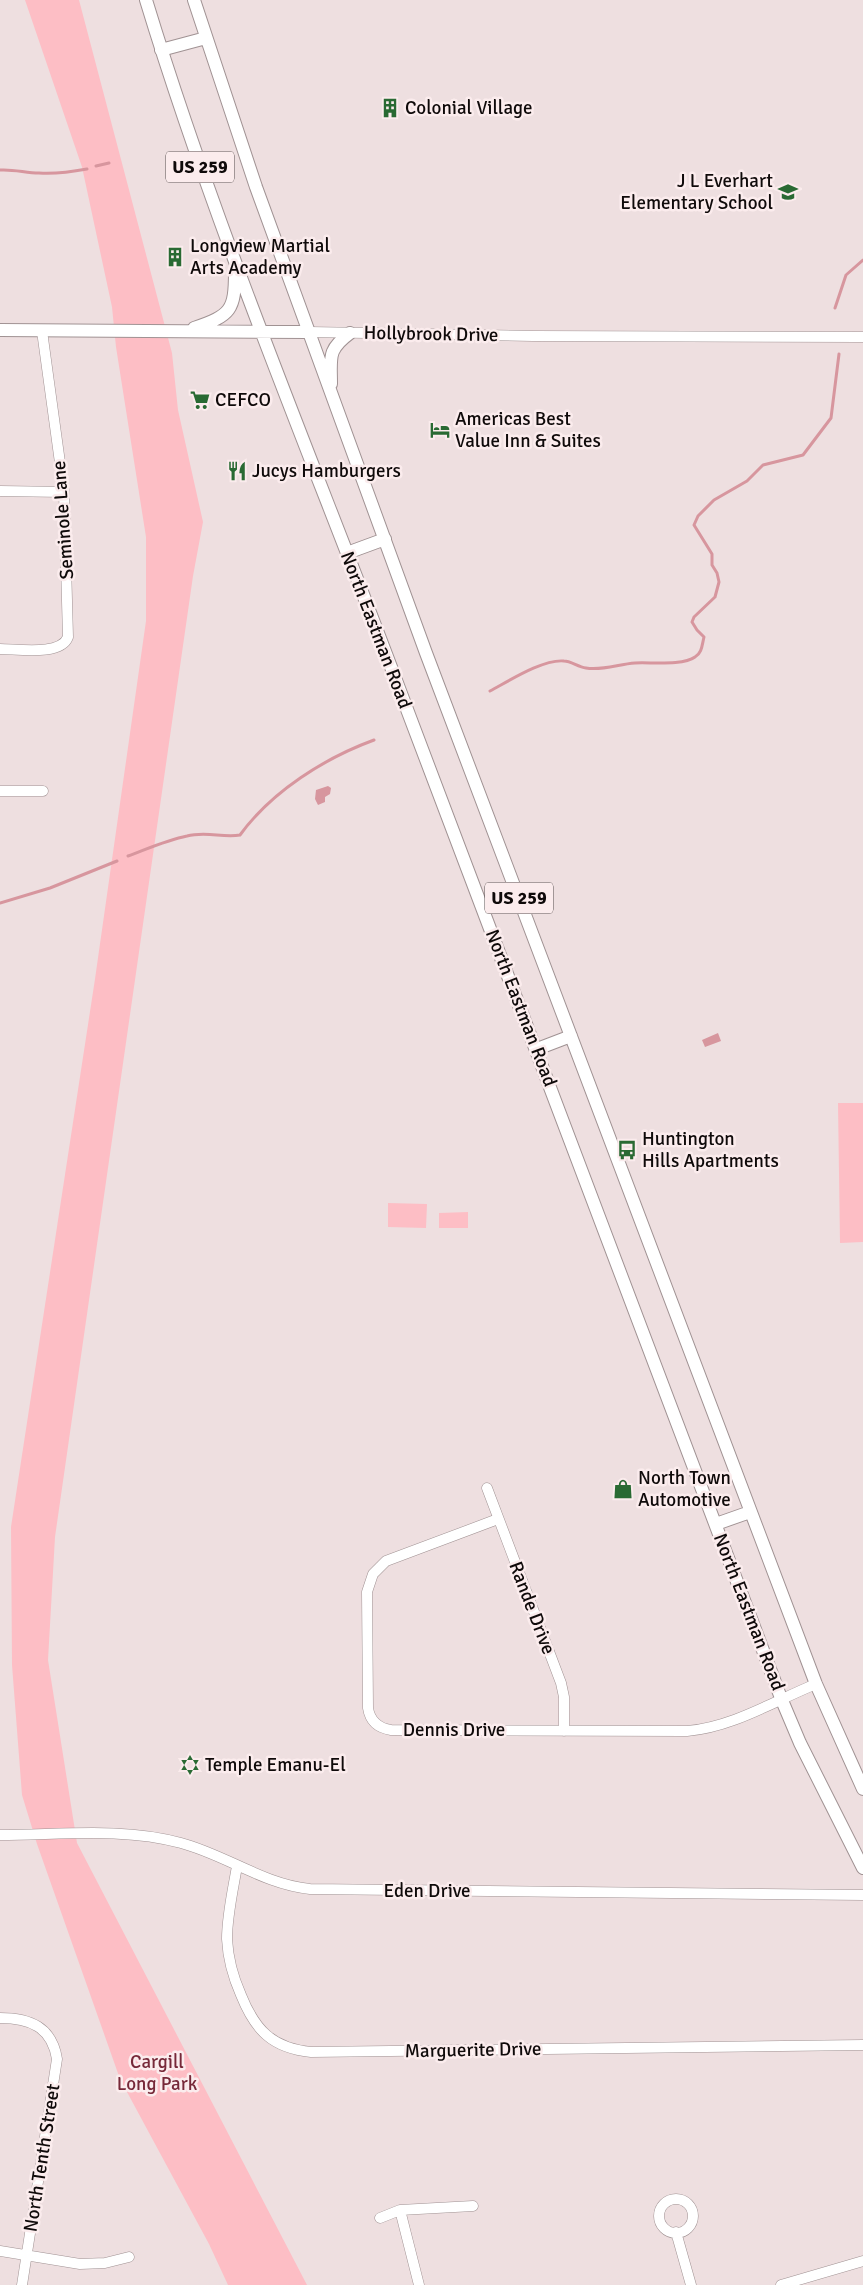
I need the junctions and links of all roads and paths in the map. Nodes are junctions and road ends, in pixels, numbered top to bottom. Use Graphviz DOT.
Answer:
graph roads {
  1 [pos="146,0"];
  2 [pos="194,0"];
  3 [pos="206,38"];
  4 [pos="161,50"];
  5 [pos="235,264"];
  6 [pos="0,330"];
  7 [pos="42,330"];
  8 [pos="260,331"];
  9 [pos="184,332"];
  10 [pos="309,332"];
  11 [pos="350,333"];
  12 [pos="863,337"];
  13 [pos="331,392"];
  14 [pos="0,491"];
  15 [pos="64,492"];
  16 [pos="384,539"];
  17 [pos="347,553"];
  18 [pos="0,649"];
  19 [pos="0,791"];
  20 [pos="43,791"];
  21 [pos="571,1036"];
  22 [pos="537,1049"];
  23 [pos="487,1488"];
  24 [pos="750,1512"];
  25 [pos="498,1519"];
  26 [pos="716,1524"];
  27 [pos="816,1684"];
  28 [pos="781,1698"];
  29 [pos="564,1731"];
  30 [pos="859,1772"];
  31 [pos="863,1789"];
  32 [pos="0,1835"];
  33 [pos="237,1866"];
  34 [pos="863,1868"];
  35 [pos="863,1895"];
  36 [pos="0,2018"];
  37 [pos="863,2045"];
  38 [pos="473,2206"];
  39 [pos="400,2210"];
  40 [pos="380,2218"];
  41 [pos="676,2232"];
  42 [pos="0,2252"];
  43 [pos="26,2255"];
  44 [pos="129,2257"];
  45 [pos="863,2262"];
  46 [pos="22,2285"];
  47 [pos="420,2285"];
  48 [pos="691,2285"];
  49 [pos="781,2285"];
  1 -- 4 [label="main road, North Eastman Road / US 259"];
  2 -- 3 [label="main road, North Eastman Road / US 259"];
  3 -- 4 [label="main road"];
  3 -- 10 [label="main road, North Eastman Road / US 259"];
  4 -- 5 [label="main road, North Eastman Road / US 259"];
  5 -- 8 [label="main road, North Eastman Road / US 259"];
  5 -- 9 [label="main road"];
  6 -- 7 [label="main road, Hollybrook Drive"];
  7 -- 9 [label="main road, Hollybrook Drive"];
  7 -- 15 [label="street, Seminole Lane"];
  8 -- 9 [label="main road, Hollybrook Drive"];
  8 -- 10 [label="main road, Hollybrook Drive"];
  8 -- 17 [label="main road, North Eastman Road / US 259"];
  10 -- 11 [label="street, Hollybrook Drive"];
  10 -- 13 [label="main road, North Eastman Road / US 259"];
  11 -- 12 [label="street, Hollybrook Drive"];
  11 -- 13 [label="main road"];
  13 -- 16 [label="main road, North Eastman Road / US 259"];
  14 -- 15 [label="street"];
  15 -- 18 [label="street, Seminole Lane"];
  16 -- 17 [label="main road"];
  16 -- 21 [label="main road, North Eastman Road / US 259"];
  17 -- 22 [label="main road, North Eastman Road / US 259"];
  19 -- 20 [label="street"];
  21 -- 22 [label="main road"];
  21 -- 24 [label="main road, North Eastman Road / US 259"];
  22 -- 26 [label="main road, North Eastman Road / US 259"];
  23 -- 25 [label="street, Rande Drive"];
  24 -- 26 [label="main road"];
  24 -- 27 [label="main road, North Eastman Road / US 259"];
  25 -- 29 [label="street, Rande Drive"];
  25 -- 29 [label="street, Dennis Drive"];
  26 -- 28 [label="main road, North Eastman Road / US 259"];
  27 -- 28 [label="street, Dennis Drive"];
  27 -- 30 [label="main road, North Eastman Road / US 259"];
  28 -- 29 [label="street, Dennis Drive"];
  28 -- 34 [label="main road, North Eastman Road / US 259"];
  30 -- 31 [label="main road, North Eastman Road / US 259"];
  32 -- 33 [label="street, Eden Drive"];
  33 -- 35 [label="street, Eden Drive"];
  33 -- 37 [label="street, Marguerite Drive"];
  36 -- 43 [label="street, North Tenth Street"];
  38 -- 39 [label="street"];
  39 -- 40 [label="street"];
  39 -- 47 [label="street"];
  41 -- 48 [label="street"];
  42 -- 43 [label="street"];
  43 -- 44 [label="street"];
  43 -- 46 [label="street, North Tenth Street"];
  45 -- 49 [label="street"];
}
